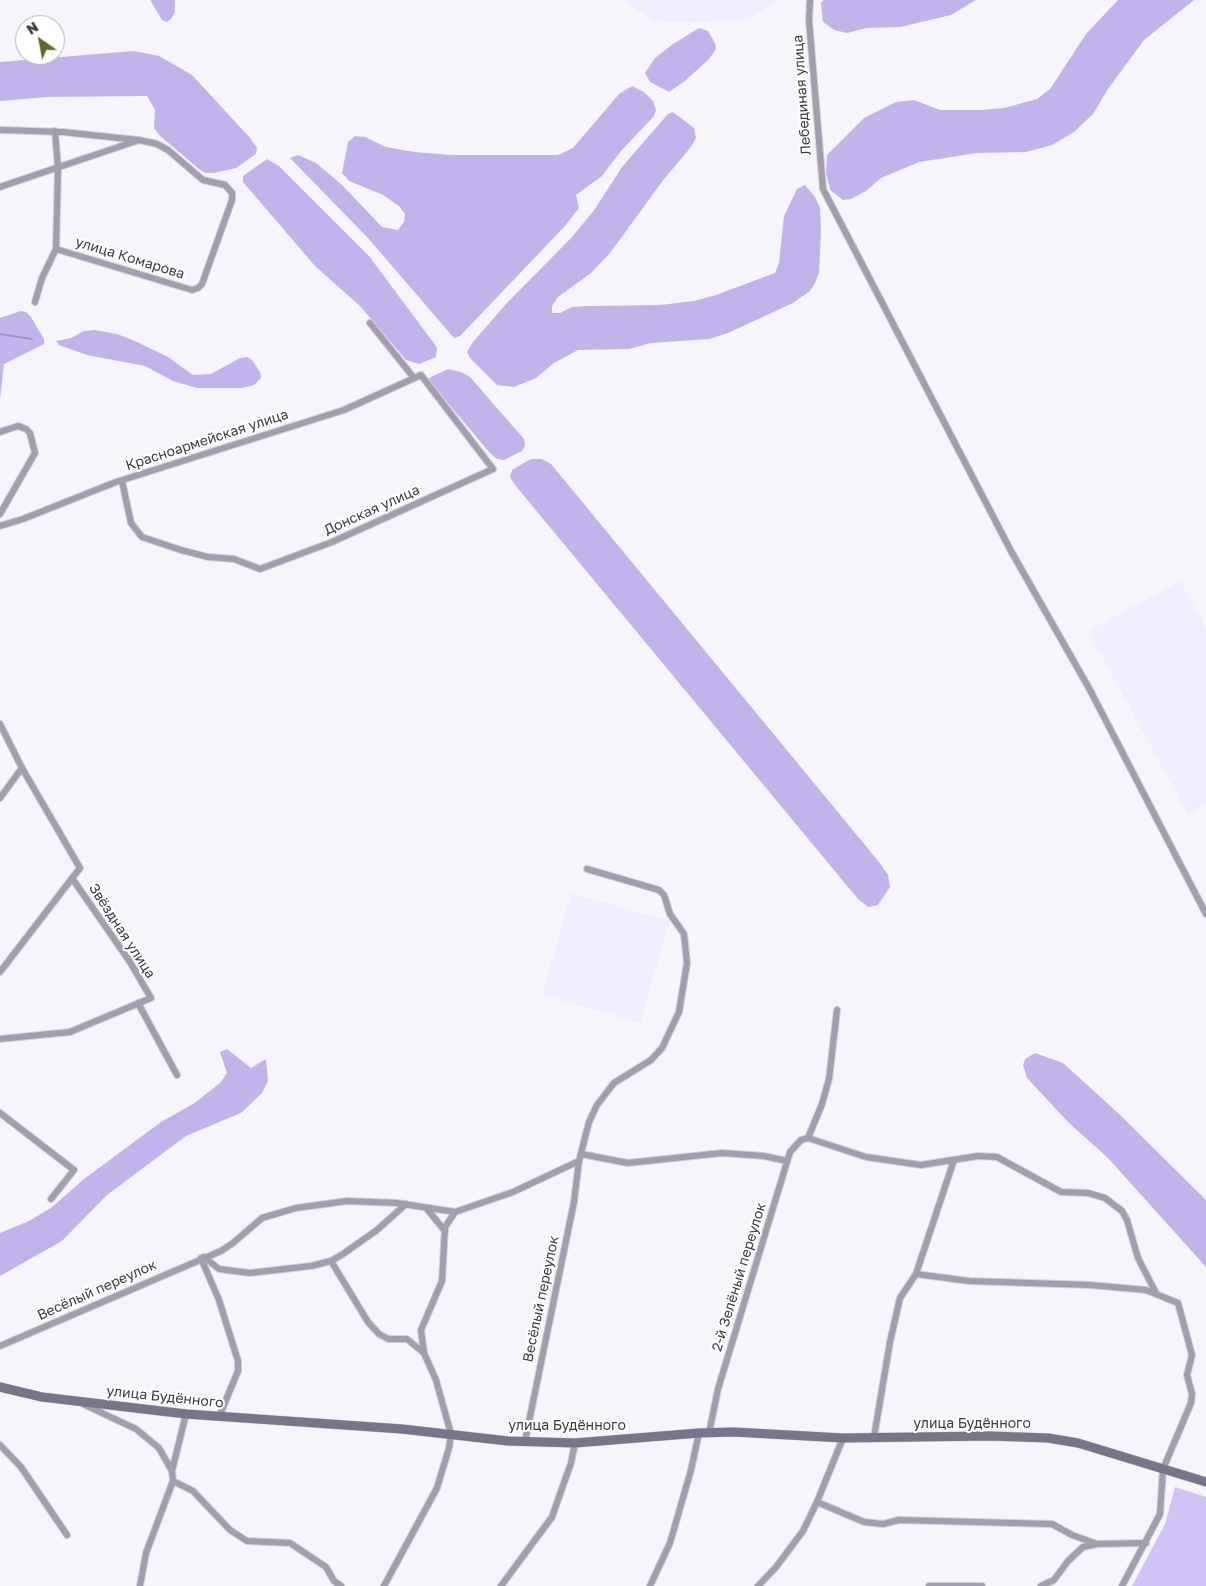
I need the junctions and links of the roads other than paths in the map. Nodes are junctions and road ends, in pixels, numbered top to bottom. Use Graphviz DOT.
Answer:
graph roads {
  1 [pos="810,0"];
  2 [pos="0,130"];
  3 [pos="55,131"];
  4 [pos="139,140"];
  5 [pos="58,169"];
  6 [pos="0,187"];
  7 [pos="56,249"];
  8 [pos="34,302"];
  9 [pos="370,322"];
  10 [pos="414,378"];
  11 [pos="0,432"];
  12 [pos="493,469"];
  13 [pos="122,481"];
  14 [pos="0,514"];
  15 [pos="0,526"];
  16 [pos="0,724"];
  17 [pos="22,768"];
  18 [pos="0,798"];
  19 [pos="587,869"];
  20 [pos="72,878"];
  21 [pos="1206,914"];
  22 [pos="0,972"];
  23 [pos="138,1003"];
  24 [pos="837,1010"];
  25 [pos="0,1039"];
  26 [pos="176,1075"];
  27 [pos="0,1112"];
  28 [pos="808,1138"];
  29 [pos="580,1157"];
  30 [pos="954,1160"];
  31 [pos="787,1161"];
  32 [pos="51,1199"];
  33 [pos="406,1204"];
  34 [pos="426,1208"];
  35 [pos="455,1212"];
  36 [pos="445,1231"];
  37 [pos="203,1258"];
  38 [pos="331,1261"];
  39 [pos="916,1274"];
  40 [pos="1156,1293"];
  41 [pos="0,1346"];
  42 [pos="424,1353"];
  43 [pos="0,1387"];
  44 [pos="75,1400"];
  45 [pos="186,1414"];
  46 [pos="219,1416"];
  47 [pos="699,1433"];
  48 [pos="709,1433"];
  49 [pos="451,1434"];
  50 [pos="874,1437"];
  51 [pos="843,1438"];
  52 [pos="525,1441"];
  53 [pos="575,1443"];
  54 [pos="0,1445"];
  55 [pos="1163,1469"];
  56 [pos="172,1471"];
  57 [pos="173,1481"];
  58 [pos="1206,1482"];
  59 [pos="817,1502"];
  60 [pos="67,1535"];
  61 [pos="1146,1543"];
  62 [pos="1097,1544"];
  63 [pos="140,1586"];
  64 [pos="341,1586"];
  65 [pos="384,1586"];
  66 [pos="501,1586"];
  67 [pos="650,1586"];
  68 [pos="758,1586"];
  69 [pos="929,1586"];
  70 [pos="982,1586"];
  71 [pos="1041,1586"];
  72 [pos="1122,1586"];
  1 -- 21 [label="street, Лебединая улица"];
  2 -- 3 [label="street"];
  3 -- 4 [label="street"];
  3 -- 5 [label="street, улица Комарова"];
  4 -- 5 [label="street"];
  4 -- 7 [label="street, улица Комарова"];
  5 -- 6 [label="street"];
  5 -- 7 [label="street, улица Комарова"];
  7 -- 8 [label="street, улица Комарова"];
  9 -- 10 [label="street"];
  10 -- 12 [label="street, Красноармейская улица"];
  10 -- 13 [label="street, Красноармейская улица"];
  11 -- 14 [label="street"];
  12 -- 13 [label="street, Донская улица"];
  13 -- 15 [label="street, Красноармейская улица"];
  16 -- 17 [label="street"];
  17 -- 18 [label="street"];
  17 -- 20 [label="street"];
  19 -- 29 [label="street, Весёлый переулок"];
  20 -- 22 [label="street"];
  20 -- 23 [label="street, Звёздная улица"];
  23 -- 25 [label="street"];
  23 -- 26 [label="street"];
  24 -- 28 [label="street, 2-й Зелёный переулок"];
  27 -- 32 [label="street"];
  28 -- 30 [label="street"];
  28 -- 31 [label="street, 2-й Зелёный переулок"];
  29 -- 31 [label="street"];
  29 -- 35 [label="street, Весёлый переулок"];
  29 -- 52 [label="street, Весёлый переулок"];
  30 -- 39 [label="street"];
  30 -- 40 [label="street"];
  31 -- 48 [label="street, 2-й Зелёный переулок"];
  33 -- 34 [label="street, Весёлый переулок"];
  33 -- 37 [label="street, Весёлый переулок"];
  33 -- 38 [label="street"];
  34 -- 35 [label="street, Весёлый переулок"];
  34 -- 36 [label="street"];
  35 -- 36 [label="street"];
  36 -- 42 [label="street"];
  37 -- 38 [label="street"];
  37 -- 41 [label="street, Весёлый переулок"];
  37 -- 46 [label="street"];
  38 -- 42 [label="street"];
  39 -- 40 [label="street"];
  39 -- 50 [label="street"];
  40 -- 55 [label="street"];
  42 -- 49 [label="street"];
  43 -- 44 [label="main road, улица Будённого"];
  44 -- 45 [label="main road, улица Будённого"];
  44 -- 56 [label="street"];
  45 -- 46 [label="main road, улица Будённого"];
  45 -- 56 [label="street"];
  46 -- 49 [label="main road, улица Будённого"];
  47 -- 48 [label="main road, улица Будённого"];
  47 -- 53 [label="main road, улица Будённого"];
  47 -- 67 [label="street"];
  48 -- 51 [label="main road, улица Будённого"];
  49 -- 52 [label="main road, улица Будённого"];
  49 -- 65 [label="street"];
  50 -- 51 [label="main road, улица Будённого"];
  50 -- 55 [label="main road, улица Будённого"];
  51 -- 59 [label="street"];
  52 -- 53 [label="main road, улица Будённого"];
  53 -- 66 [label="street"];
  54 -- 60 [label="street"];
  55 -- 58 [label="main road, улица Будённого"];
  55 -- 61 [label="street"];
  56 -- 57 [label="street"];
  57 -- 63 [label="street"];
  57 -- 64 [label="street"];
  59 -- 62 [label="street"];
  59 -- 68 [label="street"];
  61 -- 62 [label="street"];
  61 -- 72 [label="street"];
  62 -- 71 [label="street"];
  69 -- 70 [label="street"];
}
